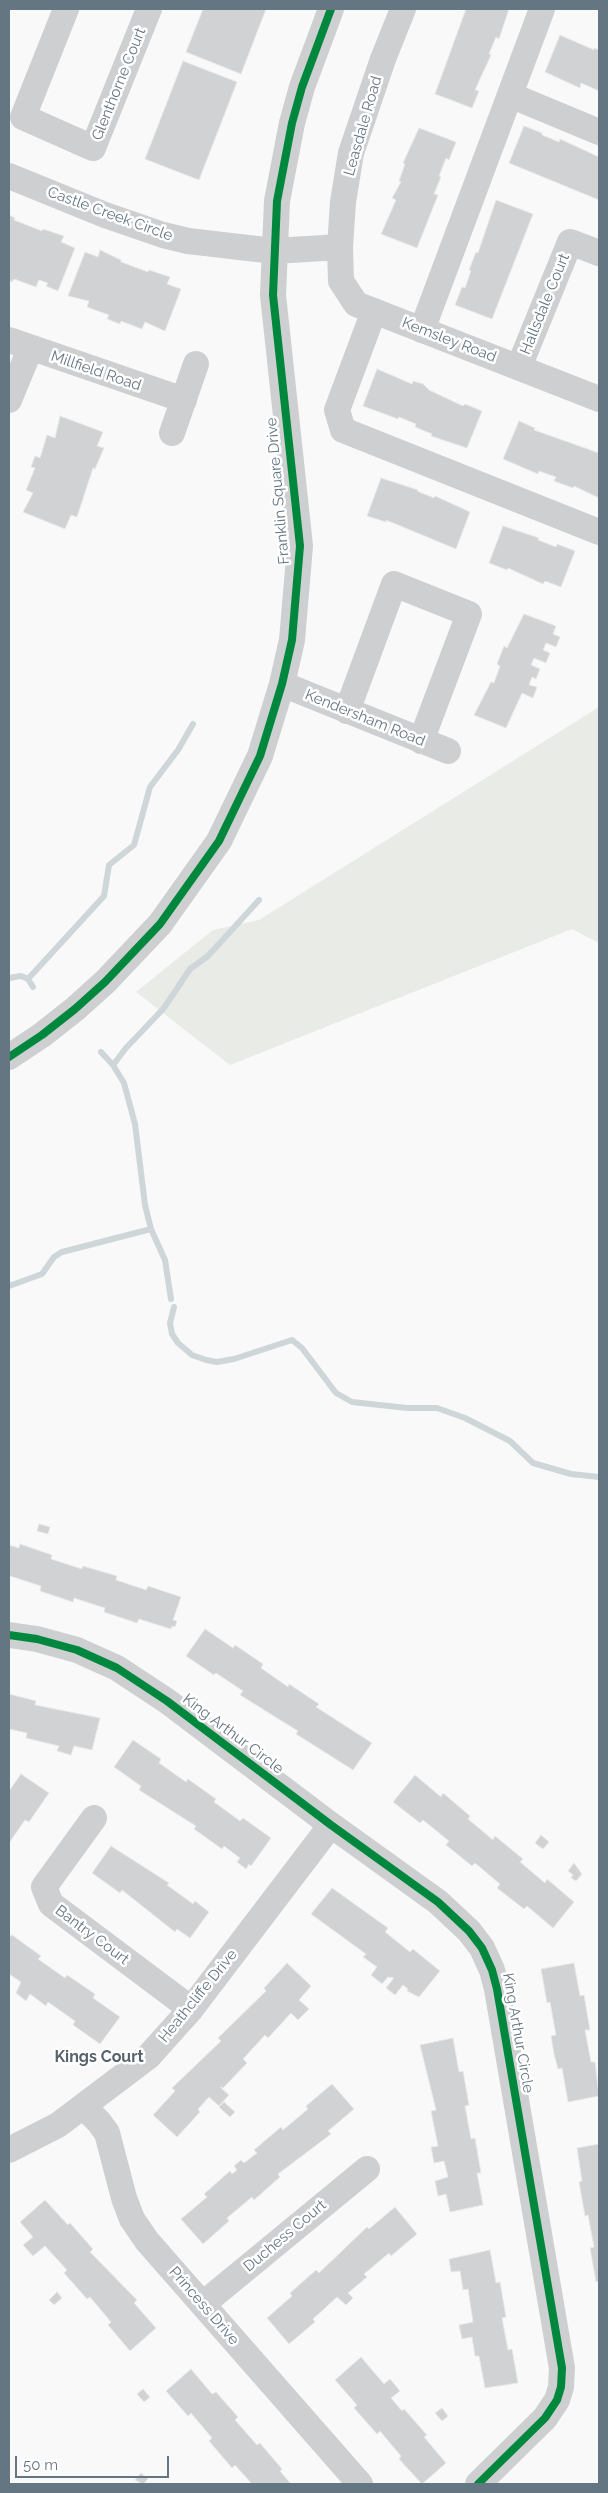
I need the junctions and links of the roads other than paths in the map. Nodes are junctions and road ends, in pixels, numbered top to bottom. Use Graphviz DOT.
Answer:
graph roads {
  1 [pos="66,9"];
  2 [pos="149,9"];
  3 [pos="331,9"];
  4 [pos="403,9"];
  5 [pos="542,9"];
  6 [pos="510,95"];
  7 [pos="599,132"];
  8 [pos="9,176"];
  9 [pos="340,247"];
  10 [pos="274,251"];
  11 [pos="599,253"];
  12 [pos="374,311"];
  13 [pos="422,330"];
  14 [pos="19,344"];
  15 [pos="196,364"];
  16 [pos="519,367"];
  17 [pos="599,398"];
  18 [pos="9,400"];
  19 [pos="184,400"];
  20 [pos="172,433"];
  21 [pos="599,532"];
  22 [pos="282,684"];
  23 [pos="347,710"];
  24 [pos="421,740"];
  25 [pos="448,751"];
  26 [pos="9,1057"];
  27 [pos="9,1635"];
  28 [pos="94,1818"];
  29 [pos="330,1824"];
  30 [pos="191,2009"];
  31 [pos="84,2107"];
  32 [pos="9,2150"];
  33 [pos="367,2169"];
  34 [pos="203,2304"];
  35 [pos="360,2484"];
  36 [pos="478,2484"];
  1 -- 2 [label="street, Glenthorne Court"];
  3 -- 10 [label="street, Franklin Square Drive"];
  4 -- 9 [label="street, Leasdale Road"];
  5 -- 6 [label="street"];
  6 -- 7 [label="street"];
  6 -- 13 [label="street"];
  8 -- 10 [label="street, Castle Creek Circle"];
  9 -- 10 [label="street, Castle Creek Circle"];
  9 -- 12 [label="street, Kemsley Road"];
  10 -- 22 [label="street, Franklin Square Drive"];
  11 -- 16 [label="street, Hallsdale Court"];
  12 -- 13 [label="street, Kemsley Road"];
  12 -- 21 [label="street"];
  13 -- 16 [label="street, Kemsley Road"];
  14 -- 18 [label="street"];
  14 -- 19 [label="street, Millfield Road"];
  15 -- 19 [label="street"];
  16 -- 17 [label="street, Kemsley Road"];
  19 -- 20 [label="street"];
  22 -- 23 [label="street, Kendersham Road"];
  22 -- 26 [label="street, Franklin Square Drive"];
  23 -- 24 [label="street, Kendersham Road"];
  23 -- 24 [label="street"];
  24 -- 25 [label="street, Kendersham Road"];
  27 -- 29 [label="street, King Arthur Circle"];
  28 -- 30 [label="street, Bantry Court"];
  29 -- 30 [label="street, Heathcliffe Drive"];
  29 -- 36 [label="street, King Arthur Circle"];
  30 -- 31 [label="street, Heathcliffe Drive"];
  31 -- 32 [label="street, Heathcliffe Drive"];
  31 -- 34 [label="street, Princess Drive"];
  33 -- 34 [label="street, Duchess Court"];
  34 -- 35 [label="street, Princess Drive"];
}
